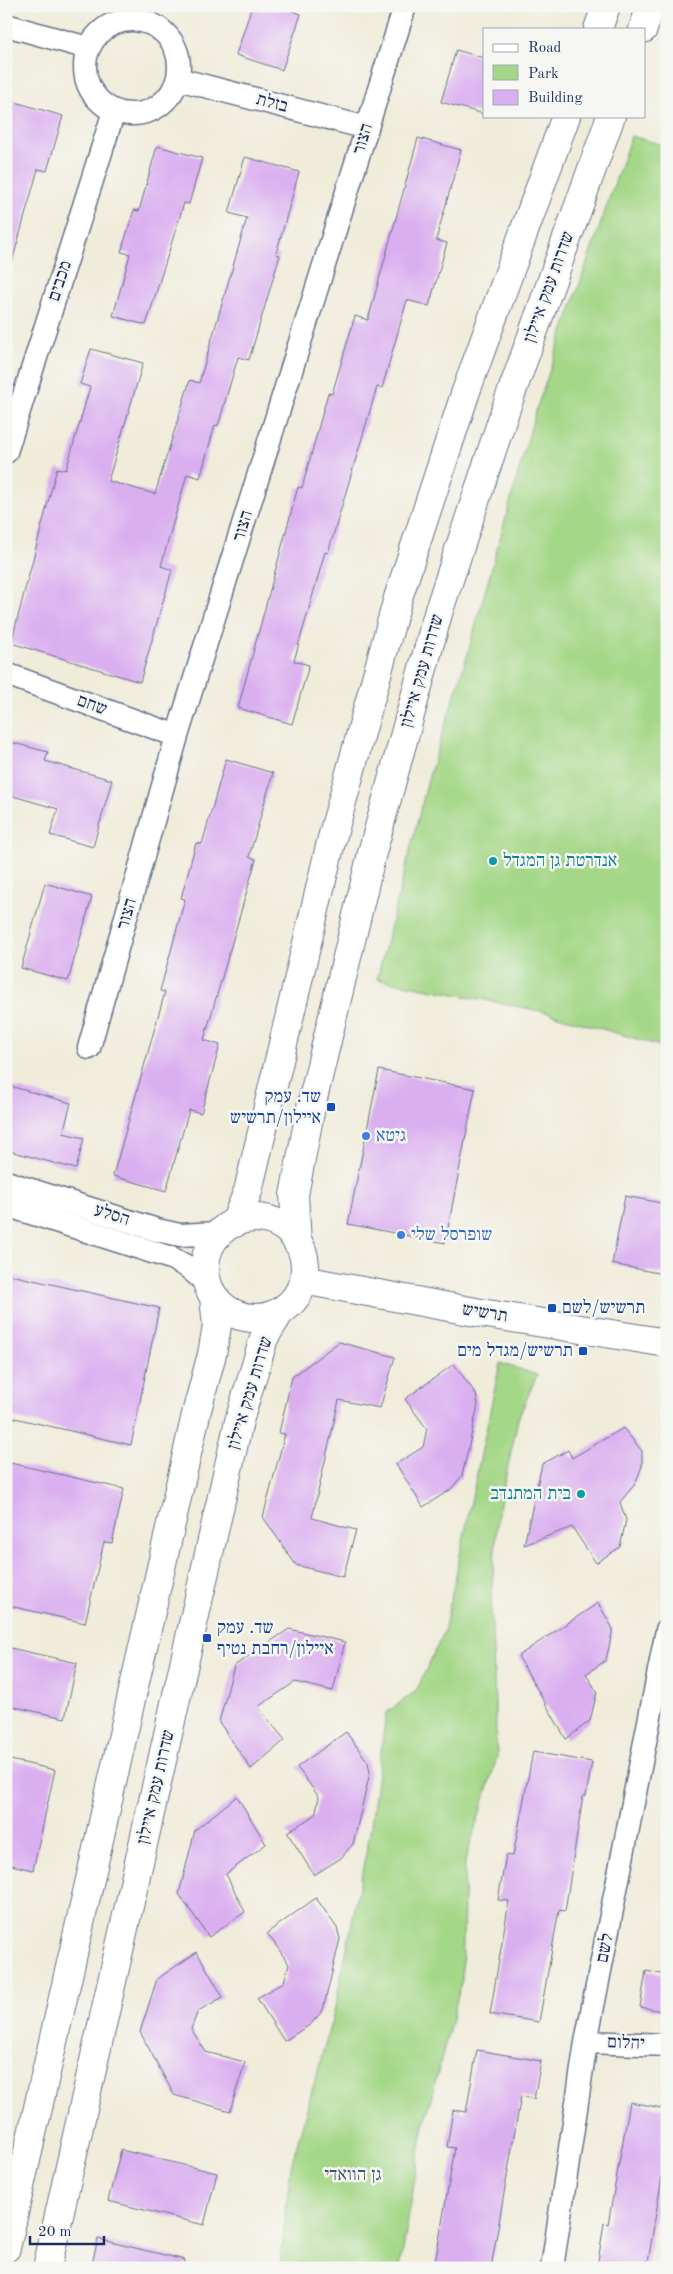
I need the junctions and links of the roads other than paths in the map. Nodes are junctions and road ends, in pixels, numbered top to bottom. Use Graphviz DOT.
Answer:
graph roads {
  1 [pos="405,6"];
  2 [pos="606,6"];
  3 [pos="652,6"];
  4 [pos="152,15"];
  5 [pos="6,25"];
  6 [pos="598,28"];
  7 [pos="643,28"];
  8 [pos="88,48"];
  9 [pos="178,79"];
  10 [pos="114,111"];
  11 [pos="565,118"];
  12 [pos="610,118"];
  13 [pos="366,128"];
  14 [pos="6,452"];
  15 [pos="6,674"];
  16 [pos="177,736"];
  17 [pos="89,1048"];
  18 [pos="6,1182"];
  19 [pos="6,1204"];
  20 [pos="227,1228"];
  21 [pos="297,1242"];
  22 [pos="303,1280"];
  23 [pos="211,1290"];
  24 [pos="280,1312"];
  25 [pos="667,1343"];
  26 [pos="666,1636"];
  27 [pos="586,2042"];
  28 [pos="667,2045"];
  29 [pos="6,2248"];
  30 [pos="47,2268"];
  31 [pos="552,2268"];
  1 -- 13 [label="street, הצור"];
  2 -- 6 [label="main road"];
  3 -- 7 [label="main road"];
  4 -- 8 [label="street"];
  4 -- 9 [label="street"];
  5 -- 8 [label="street"];
  8 -- 10 [label="street"];
  9 -- 10 [label="street"];
  9 -- 13 [label="street, בזלת"];
  10 -- 14 [label="street, מכבים"];
  11 -- 20 [label="main road"];
  12 -- 21 [label="main road, שדרות עמק איילון"];
  13 -- 16 [label="street, הצור"];
  15 -- 16 [label="street, שחם"];
  16 -- 17 [label="street, הצור"];
  18 -- 20 [label="street, הסלע"];
  19 -- 23 [label="street, הסלע"];
  20 -- 21 [label="main road"];
  20 -- 23 [label="main road"];
  21 -- 22 [label="main road"];
  22 -- 24 [label="main road"];
  22 -- 25 [label="main road, תרשיש"];
  23 -- 24 [label="main road"];
  23 -- 29 [label="main road"];
  24 -- 30 [label="main road, שדרות עמק איילון"];
  26 -- 27 [label="street, לשם"];
  27 -- 28 [label="street, יהלום"];
  27 -- 31 [label="street, לשם"];
}
